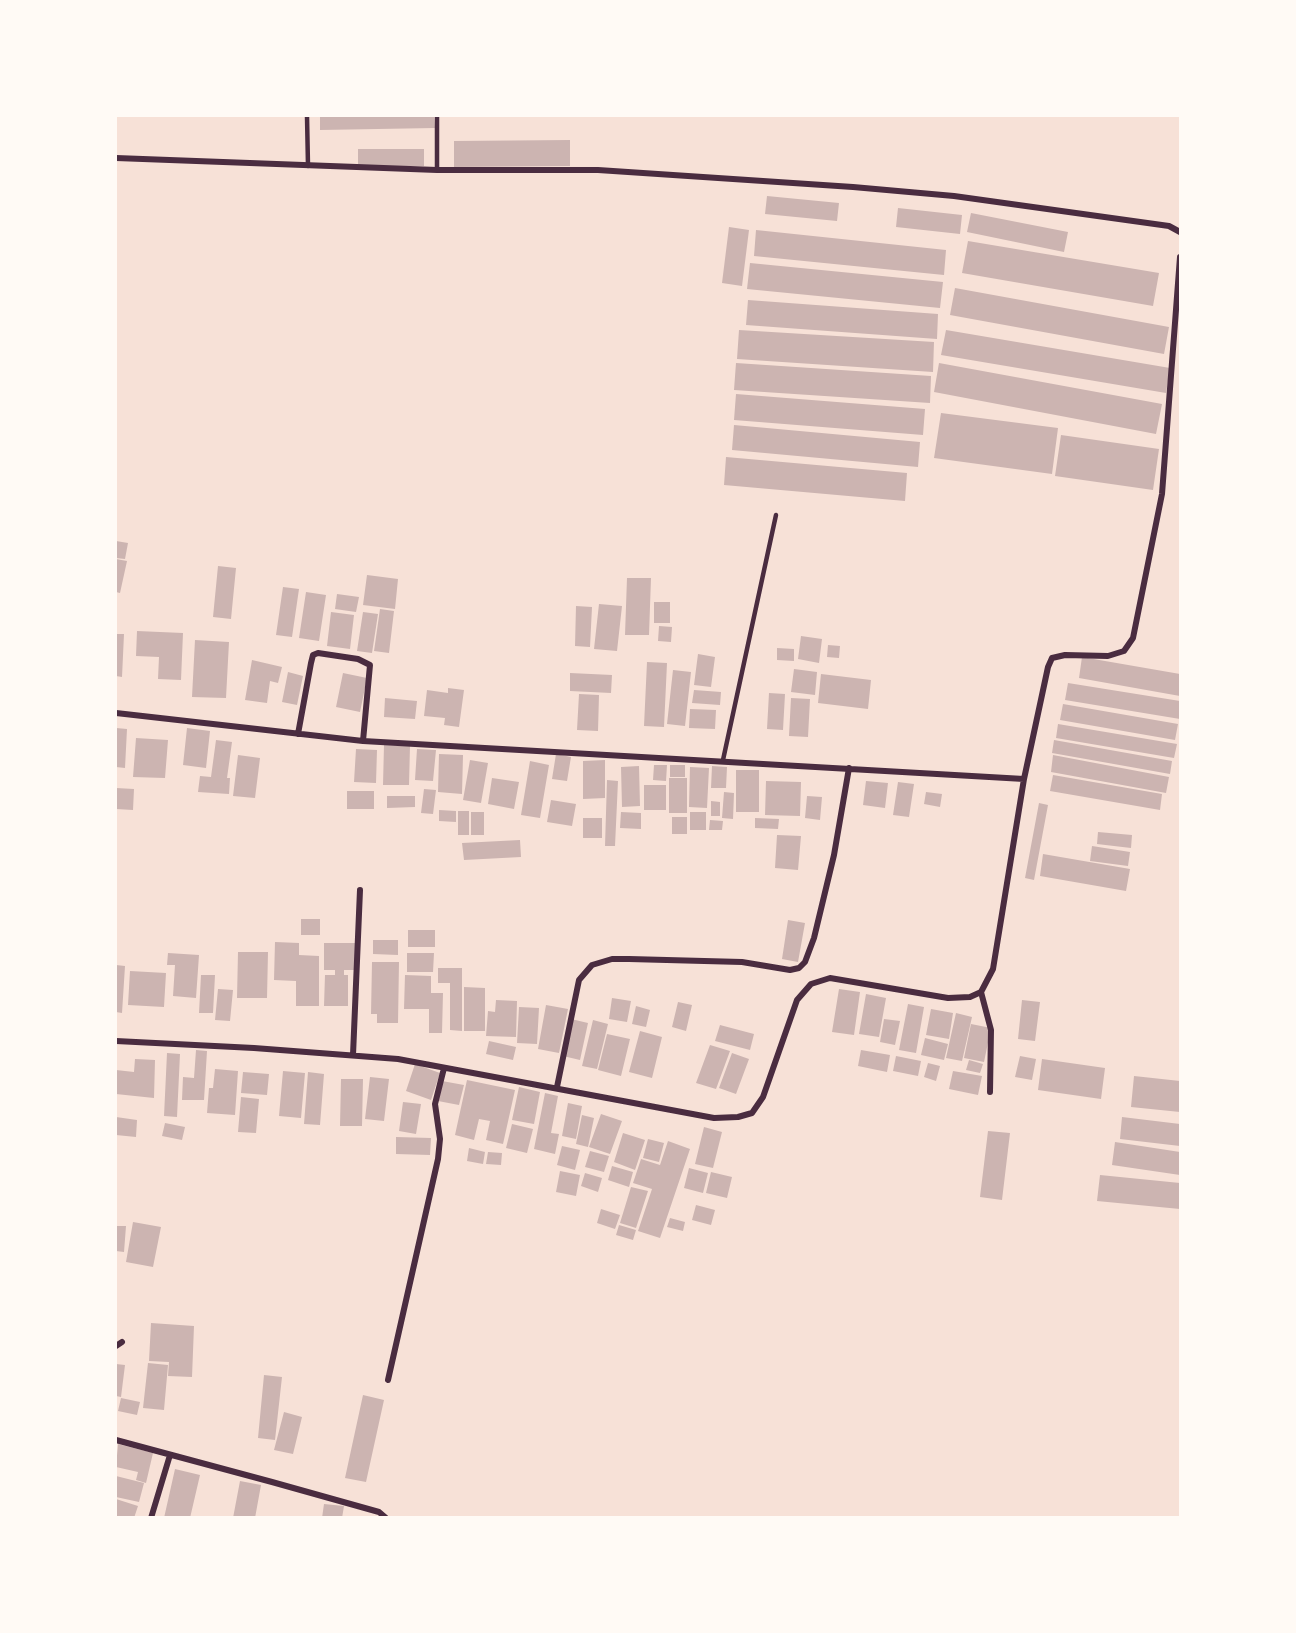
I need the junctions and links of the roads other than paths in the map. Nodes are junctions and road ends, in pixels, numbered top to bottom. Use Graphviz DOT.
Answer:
graph roads {
  1 [pos="307,116"];
  2 [pos="437,116"];
  3 [pos="116,158"];
  4 [pos="308,166"];
  5 [pos="437,170"];
  6 [pos="1180,232"];
  7 [pos="1180,257"];
  8 [pos="776,515"];
  9 [pos="116,713"];
  10 [pos="298,734"];
  11 [pos="363,741"];
  12 [pos="723,760"];
  13 [pos="849,768"];
  14 [pos="1024,779"];
  15 [pos="360,890"];
  16 [pos="981,992"];
  17 [pos="116,1041"];
  18 [pos="353,1055"];
  19 [pos="444,1068"];
  20 [pos="557,1087"];
  21 [pos="990,1092"];
  22 [pos="388,1380"];
  23 [pos="116,1440"];
  24 [pos="170,1455"];
  25 [pos="151,1518"];
  26 [pos="386,1518"];
  1 -- 4 [label="lane"];
  2 -- 5 [label="lane"];
  3 -- 4 [label="street"];
  4 -- 5 [label="street"];
  5 -- 6 [label="street"];
  7 -- 14 [label="street"];
  8 -- 12 [label="lane"];
  9 -- 10 [label="street"];
  10 -- 11 [label="street"];
  10 -- 11 [label="street"];
  11 -- 12 [label="street"];
  12 -- 13 [label="street"];
  13 -- 14 [label="street"];
  13 -- 20 [label="street"];
  14 -- 16 [label="street"];
  15 -- 18 [label="street"];
  16 -- 20 [label="street"];
  16 -- 21 [label="street"];
  17 -- 18 [label="street"];
  18 -- 19 [label="street"];
  19 -- 20 [label="street"];
  19 -- 22 [label="street"];
  23 -- 24 [label="street"];
  24 -- 25 [label="street"];
  24 -- 26 [label="street"];
}
